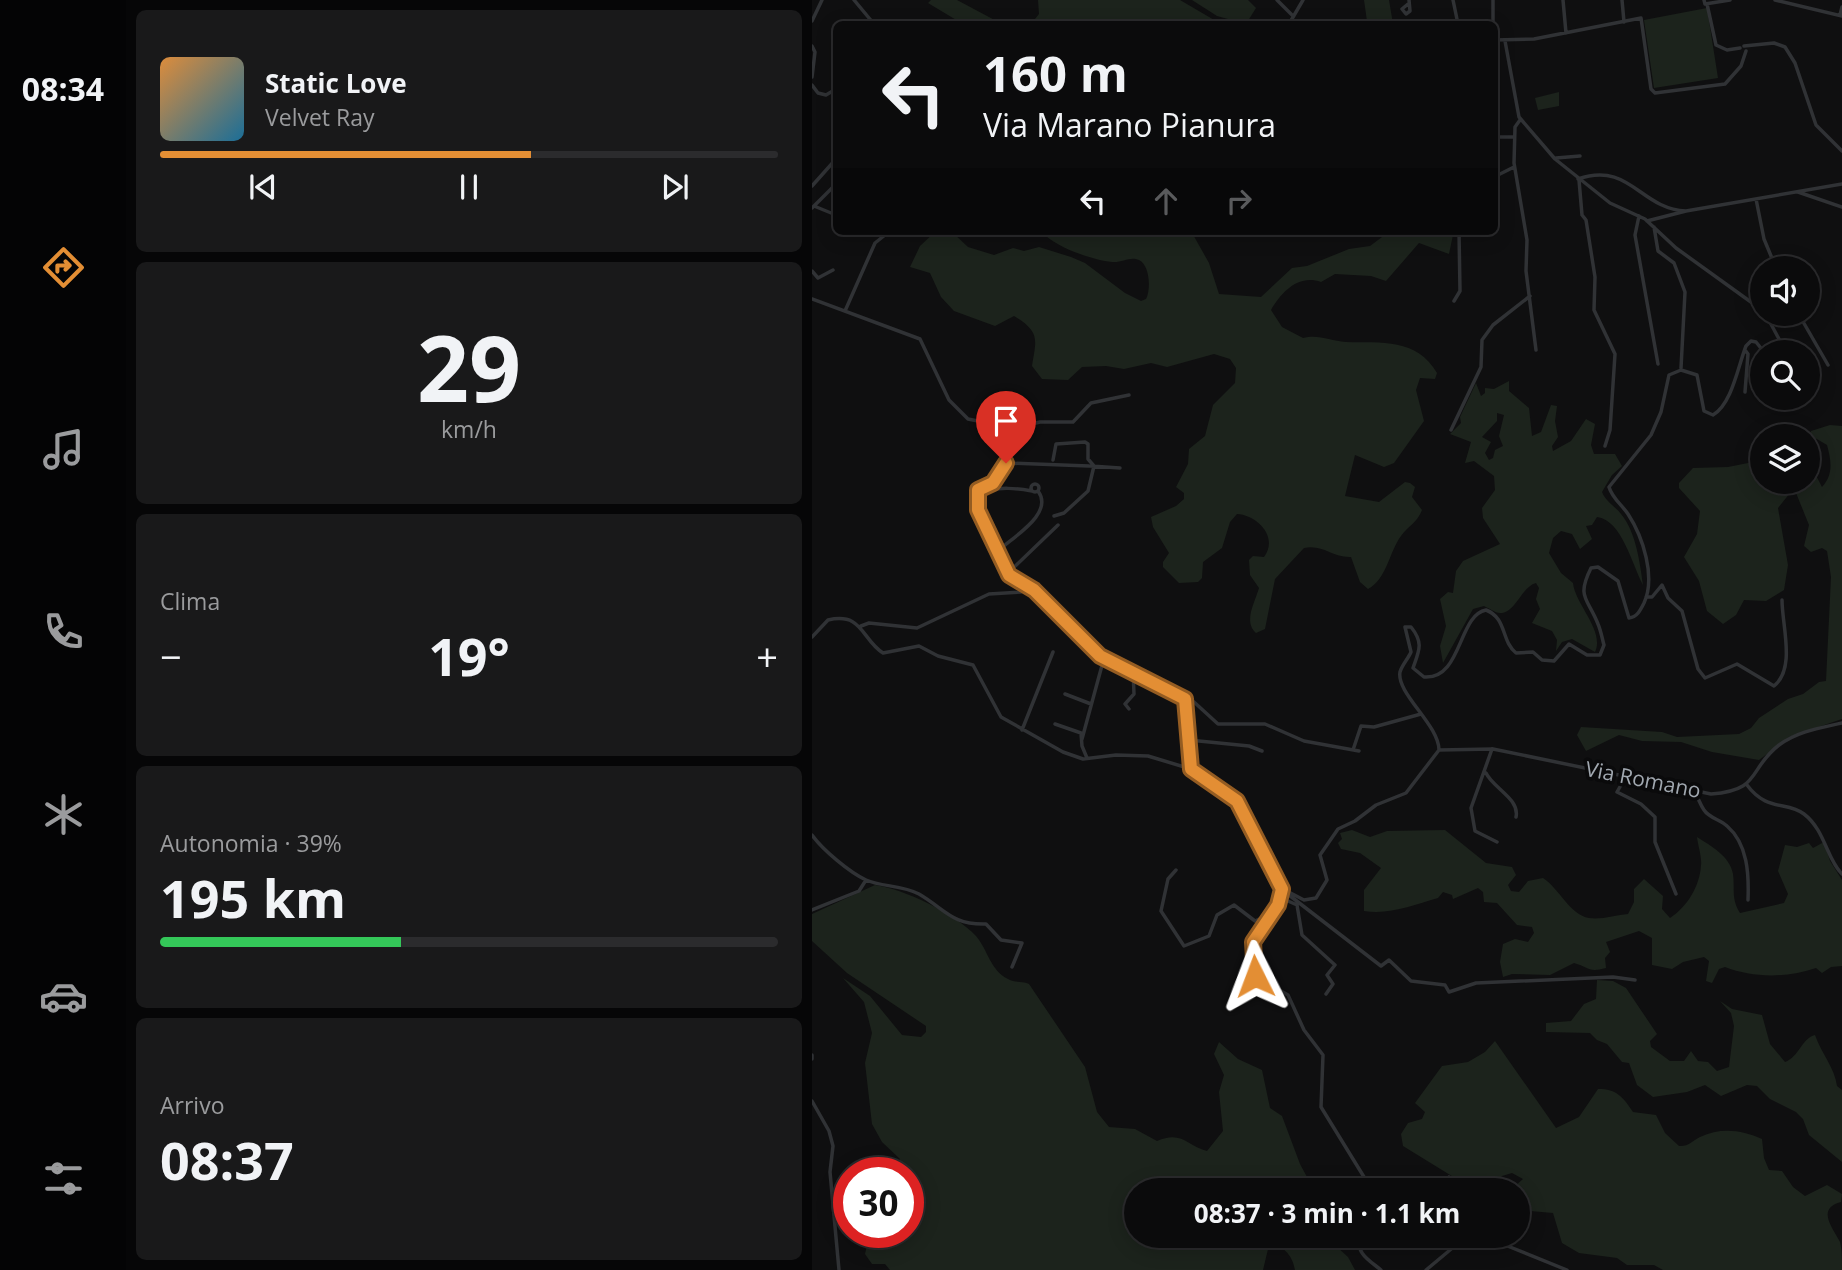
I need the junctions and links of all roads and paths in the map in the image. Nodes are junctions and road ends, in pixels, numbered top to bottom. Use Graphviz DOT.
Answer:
graph roads {
  1 [pos="822,0"];
  2 [pos="854,0"];
  3 [pos="1277,0"];
  4 [pos="1303,0"];
  5 [pos="1453,0"];
  6 [pos="1493,0"];
  7 [pos="1563,0"];
  8 [pos="1622,0"];
  9 [pos="1730,0"];
  10 [pos="1775,0"];
  11 [pos="1808,0"];
  12 [pos="1705,3"];
  13 [pos="1842,7"];
  14 [pos="1808,9"];
  15 [pos="1292,15"];
  16 [pos="1841,16"];
  17 [pos="812,21"];
  18 [pos="872,21"];
  19 [pos="1290,21"];
  20 [pos="1457,21"];
  21 [pos="1493,21"];
  22 [pos="1624,22"];
  23 [pos="1566,33"];
  24 [pos="1498,40"];
  25 [pos="1505,41"];
  26 [pos="812,46"];
  27 [pos="1744,49"];
  28 [pos="812,77"];
  29 [pos="812,85"];
  30 [pos="833,91"];
  31 [pos="1520,120"];
  32 [pos="1498,136"];
  33 [pos="1514,137"];
  34 [pos="1842,151"];
  35 [pos="1580,156"];
  36 [pos="1555,159"];
  37 [pos="833,162"];
  38 [pos="1514,167"];
  39 [pos="1498,175"];
  40 [pos="1578,180"];
  41 [pos="1842,184"];
  42 [pos="812,186"];
  43 [pos="833,187"];
  44 [pos="1794,190"];
  45 [pos="1756,199"];
  46 [pos="813,207"];
  47 [pos="1842,207"];
  48 [pos="1686,211"];
  49 [pos="833,214"];
  50 [pos="1639,216"];
  51 [pos="1647,221"];
  52 [pos="1654,227"];
  53 [pos="885,235"];
  54 [pos="1459,235"];
  55 [pos="1771,256"];
  56 [pos="833,270"];
  57 [pos="812,271"];
  58 [pos="1530,296"];
  59 [pos="812,299"];
  60 [pos="1454,301"];
  61 [pos="1750,302"];
  62 [pos="845,311"];
  63 [pos="1806,326"];
  64 [pos="1750,342"];
  65 [pos="1536,350"];
  66 [pos="1745,350"];
  67 [pos="1658,364"];
  68 [pos="1828,365"];
  69 [pos="1681,368"];
  70 [pos="1745,393"];
  71 [pos="1129,395"];
  72 [pos="1451,430"];
  73 [pos="995,433"];
  74 [pos="1605,446"];
  75 [pos="1054,460"];
  76 [pos="1006,463"];
  77 [pos="1091,466"];
  78 [pos="1120,468"];
  79 [pos="976,502"];
  80 [pos="1054,516"];
  81 [pos="1058,525"];
  82 [pos="997,552"];
  83 [pos="1008,573"];
  84 [pos="1016,580"];
  85 [pos="1646,597"];
  86 [pos="1783,600"];
  87 [pos="861,626"];
  88 [pos="812,638"];
  89 [pos="1053,652"];
  90 [pos="1104,658"];
  91 [pos="1133,671"];
  92 [pos="1065,694"];
  93 [pos="1185,699"];
  94 [pos="1091,704"];
  95 [pos="1129,709"];
  96 [pos="1422,714"];
  97 [pos="1842,723"];
  98 [pos="1055,724"];
  99 [pos="1022,730"];
  100 [pos="1082,739"];
  101 [pos="1189,740"];
  102 [pos="1492,749"];
  103 [pos="1439,750"];
  104 [pos="1262,751"];
  105 [pos="1087,758"];
  106 [pos="1191,769"];
  107 [pos="1485,771"];
  108 [pos="1625,778"];
  109 [pos="1747,785"];
  110 [pos="1682,788"];
  111 [pos="1516,817"];
  112 [pos="812,835"];
  113 [pos="1497,842"];
  114 [pos="1177,870"];
  115 [pos="1842,874"];
  116 [pos="866,880"];
  117 [pos="1283,890"];
  118 [pos="1676,894"];
  119 [pos="1279,897"];
  120 [pos="1748,900"];
  121 [pos="812,910"];
  122 [pos="1272,913"];
  123 [pos="1012,967"];
  124 [pos="1635,980"];
  125 [pos="1326,994"];
  126 [pos="812,1101"];
  127 [pos="815,1113"];
  128 [pos="1365,1178"];
  129 [pos="1359,1248"];
  130 [pos="1454,1248"];
  131 [pos="1513,1248"];
  132 [pos="839,1270"];
  133 [pos="1381,1270"];
  134 [pos="1426,1270"];
  135 [pos="1567,1270"];
  1 -- 17 [label="street"];
  2 -- 18 [label="street"];
  3 -- 15 [label="street"];
  4 -- 15 [label="street"];
  5 -- 20 [label="street"];
  6 -- 21 [label="street"];
  7 -- 23 [label="street"];
  8 -- 22 [label="street"];
  9 -- 12 [label="street"];
  10 -- 14 [label="street"];
  11 -- 14 [label="street"];
  12 -- 27 [label="street"];
  13 -- 16 [label="street"];
  14 -- 16 [label="street"];
  15 -- 19 [label="street"];
  22 -- 23 [label="street"];
  22 -- 27 [label="street"];
  23 -- 25 [label="street"];
  24 -- 25 [label="street"];
  25 -- 31 [label="street"];
  26 -- 28 [label="street"];
  27 -- 34 [label="street"];
  29 -- 30 [label="street"];
  31 -- 33 [label="street"];
  31 -- 36 [label="street"];
  32 -- 33 [label="street"];
  33 -- 38 [label="street"];
  35 -- 36 [label="street"];
  36 -- 40 [label="street"];
  37 -- 42 [label="street"];
  38 -- 39 [label="street"];
  38 -- 58 [label="street"];
  40 -- 48 [label="street"];
  40 -- 50 [label="street"];
  40 -- 74 [label="street"];
  41 -- 44 [label="street"];
  43 -- 46 [label="street"];
  44 -- 45 [label="street"];
  44 -- 47 [label="street"];
  45 -- 48 [label="street"];
  45 -- 55 [label="street"];
  46 -- 49 [label="street"];
  48 -- 51 [label="street"];
  50 -- 51 [label="street"];
  50 -- 67 [label="street"];
  51 -- 52 [label="street"];
  52 -- 61 [label="street"];
  52 -- 69 [label="street"];
  53 -- 62 [label="street"];
  54 -- 60 [label="street"];
  56 -- 57 [label="street"];
  58 -- 65 [label="street"];
  58 -- 72 [label="street"];
  59 -- 62 [label="street"];
  62 -- 73 [label="street"];
  63 -- 68 [label="street"];
  64 -- 66 [label="street"];
  66 -- 70 [label="street"];
  66 -- 85 [label="street"];
  71 -- 73 [label="street"];
  73 -- 76 [label="street"];
  75 -- 77 [label="street"];
  76 -- 77 [label="street"];
  76 -- 79 [label="street"];
  77 -- 78 [label="street"];
  77 -- 80 [label="street"];
  79 -- 82 [label="street"];
  79 -- 82 [label="street"];
  81 -- 83 [label="street"];
  82 -- 83 [label="street"];
  83 -- 84 [label="street"];
  84 -- 87 [label="street"];
  84 -- 90 [label="street"];
  85 -- 86 [label="street"];
  85 -- 96 [label="street"];
  87 -- 88 [label="street"];
  87 -- 99 [label="street"];
  89 -- 99 [label="street"];
  90 -- 91 [label="street"];
  90 -- 94 [label="street"];
  91 -- 93 [label="street"];
  91 -- 95 [label="street"];
  92 -- 94 [label="street"];
  93 -- 96 [label="street"];
  93 -- 101 [label="street"];
  94 -- 100 [label="street"];
  96 -- 103 [label="street"];
  97 -- 109 [label="street"];
  98 -- 100 [label="street"];
  99 -- 105 [label="street"];
  100 -- 105 [label="street"];
  101 -- 104 [label="street"];
  101 -- 106 [label="street"];
  102 -- 103 [label="street, Via Romano"];
  102 -- 107 [label="street"];
  102 -- 108 [label="street, Via Romano"];
  103 -- 117 [label="street"];
  105 -- 106 [label="street"];
  106 -- 117 [label="street"];
  107 -- 111 [label="street"];
  107 -- 113 [label="street"];
  108 -- 110 [label="street, Via Romano"];
  108 -- 118 [label="street"];
  109 -- 110 [label="street, Via Romano"];
  109 -- 115 [label="street"];
  110 -- 120 [label="street"];
  112 -- 116 [label="street"];
  114 -- 122 [label="street"];
  116 -- 121 [label="street"];
  116 -- 123 [label="street"];
  117 -- 119 [label="street"];
  117 -- 124 [label="street"];
  119 -- 122 [label="street"];
  119 -- 125 [label="street"];
  122 -- 128 [label="street"];
  126 -- 127 [label="street"];
  127 -- 132 [label="street"];
  129 -- 133 [label="street"];
  130 -- 134 [label="street"];
  131 -- 135 [label="street"];
}
